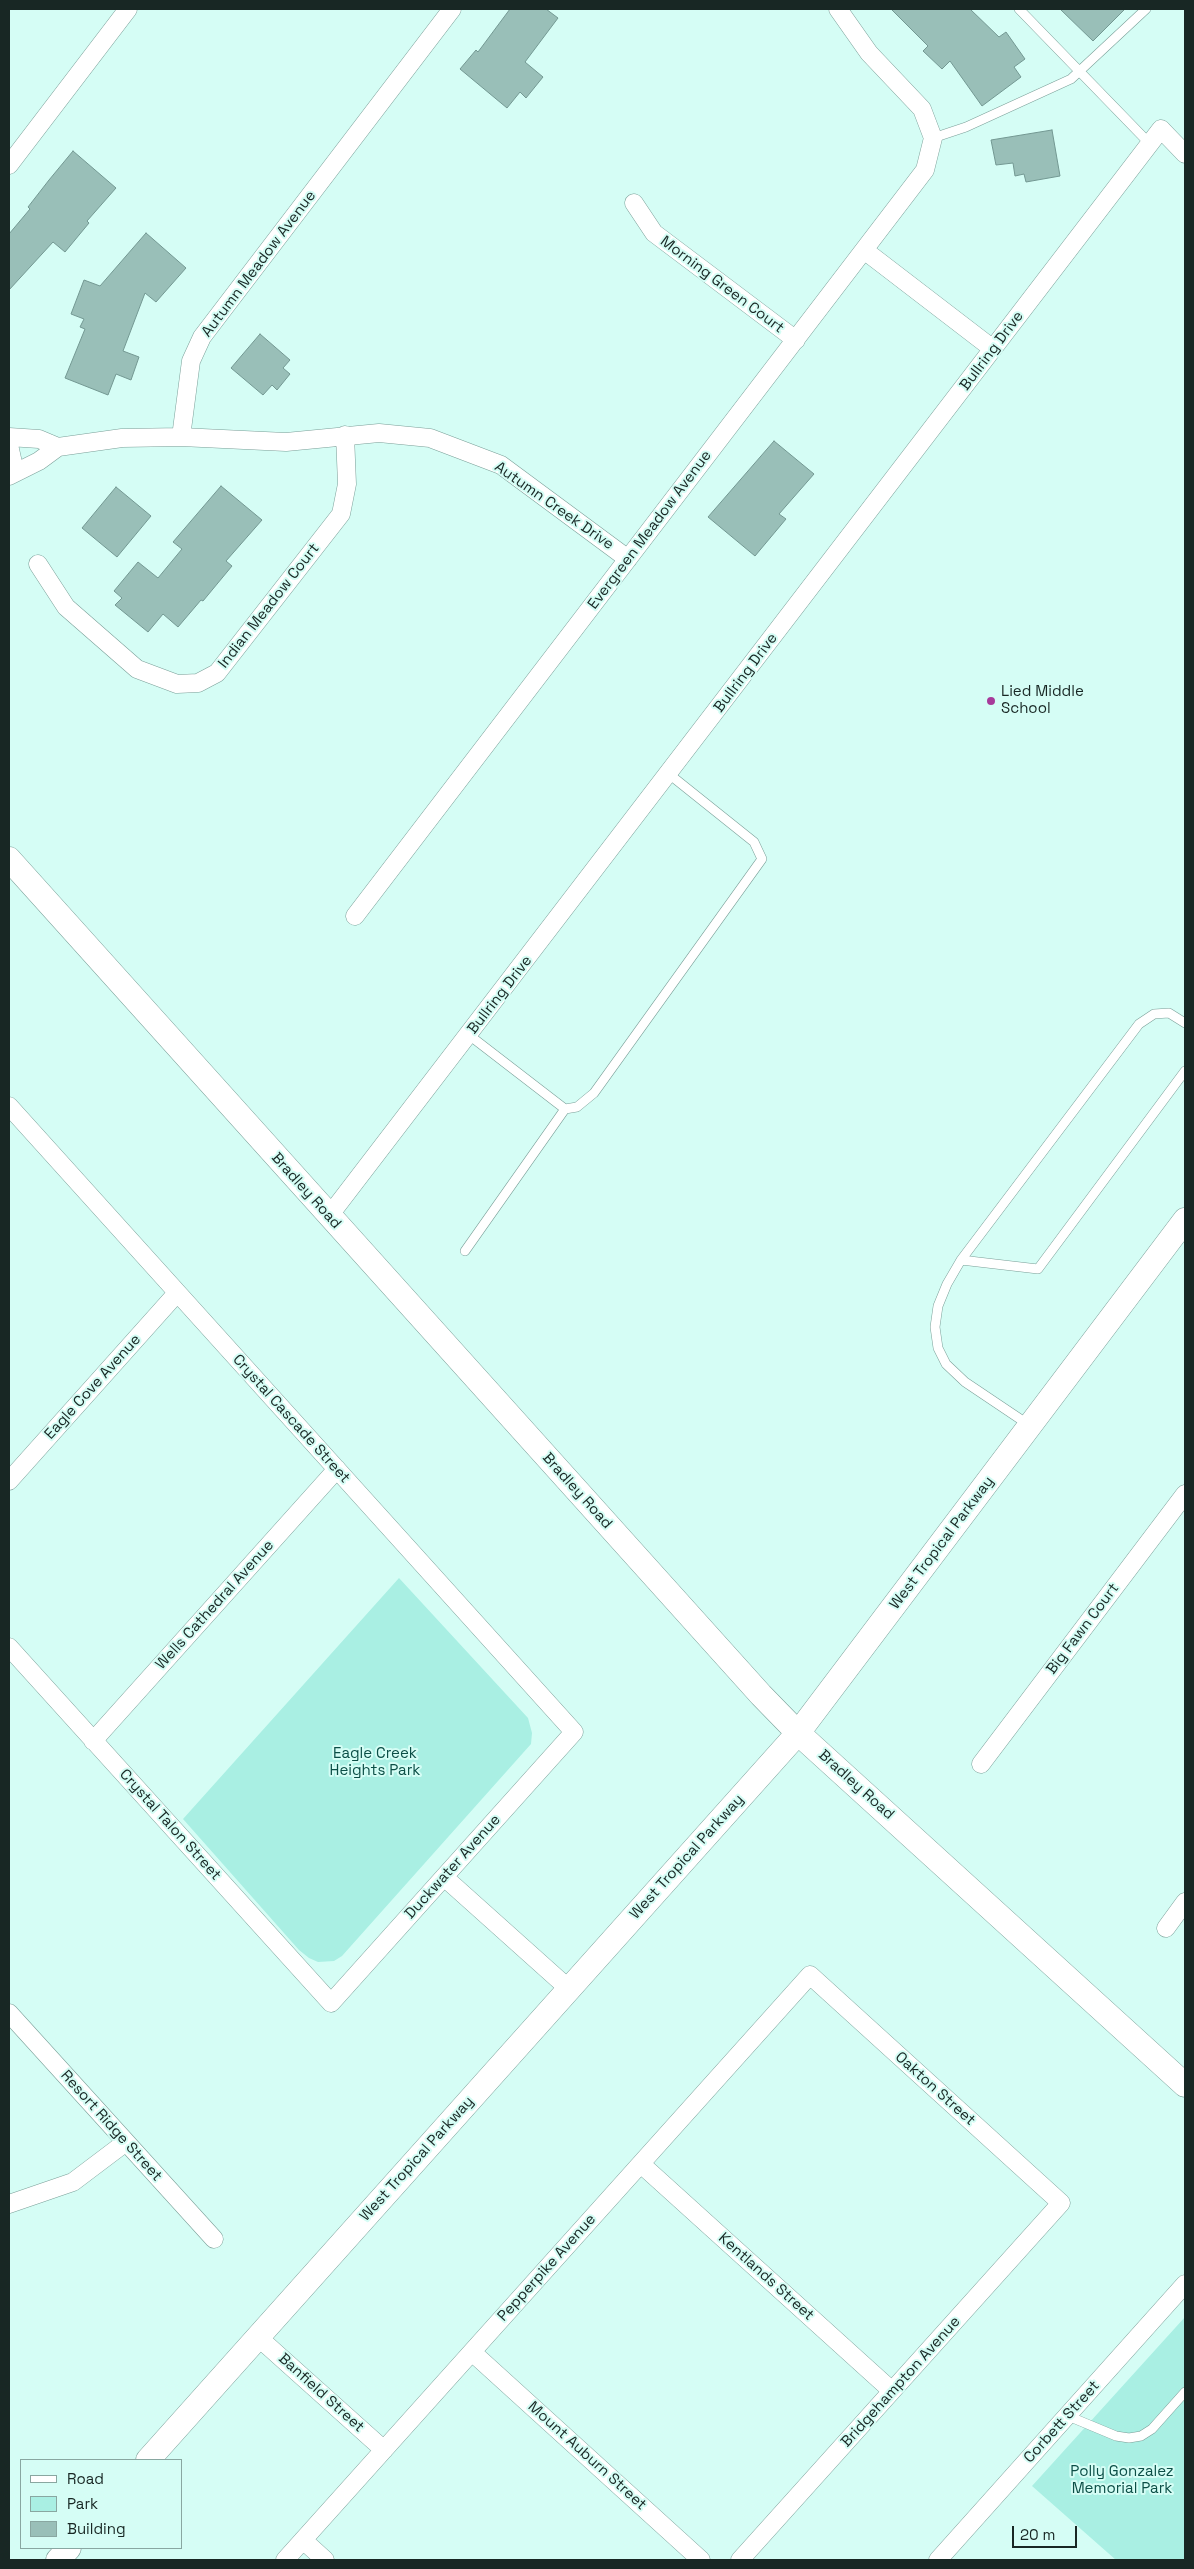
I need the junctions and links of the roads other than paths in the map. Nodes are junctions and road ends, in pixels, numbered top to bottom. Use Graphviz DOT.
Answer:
graph roads {
  1 [pos="128,9"];
  2 [pos="452,9"];
  3 [pos="838,9"];
  4 [pos="1019,9"];
  5 [pos="1146,9"];
  6 [pos="1080,71"];
  7 [pos="933,138"];
  8 [pos="1150,144"];
  9 [pos="1185,154"];
  10 [pos="9,165"];
  11 [pos="634,203"];
  12 [pos="864,250"];
  13 [pos="796,340"];
  14 [pos="994,349"];
  15 [pos="345,435"];
  16 [pos="9,437"];
  17 [pos="181,437"];
  18 [pos="9,445"];
  19 [pos="58,447"];
  20 [pos="9,476"];
  21 [pos="628,559"];
  22 [pos="38,564"];
  23 [pos="669,774"];
  24 [pos="9,859"];
  25 [pos="355,916"];
  26 [pos="1185,1023"];
  27 [pos="469,1035"];
  28 [pos="1185,1071"];
  29 [pos="565,1109"];
  30 [pos="12,1117"];
  31 [pos="329,1216"];
  32 [pos="1185,1220"];
  33 [pos="464,1251"];
  34 [pos="961,1260"];
  35 [pos="177,1293"];
  36 [pos="1030,1426"];
  37 [pos="337,1469"];
  38 [pos="9,1481"];
  39 [pos="1185,1494"];
  40 [pos="9,1647"];
  41 [pos="574,1732"];
  42 [pos="798,1733"];
  43 [pos="93,1740"];
  44 [pos="981,1764"];
  45 [pos="444,1877"];
  46 [pos="1185,1902"];
  47 [pos="1166,1928"];
  48 [pos="810,1975"];
  49 [pos="569,1989"];
  50 [pos="331,2003"];
  51 [pos="9,2013"];
  52 [pos="1185,2085"];
  53 [pos="126,2142"];
  54 [pos="641,2164"];
  55 [pos="1061,2203"];
  56 [pos="9,2204"];
  57 [pos="214,2239"];
  58 [pos="1185,2284"];
  59 [pos="258,2337"];
  60 [pos="472,2352"];
  61 [pos="892,2391"];
  62 [pos="1185,2392"];
  63 [pos="1068,2416"];
  64 [pos="384,2450"];
  65 [pos="149,2459"];
  66 [pos="303,2540"];
  67 [pos="68,2549"];
  68 [pos="58,2560"];
  69 [pos="285,2560"];
  70 [pos="325,2560"];
  71 [pos="701,2560"];
  72 [pos="740,2560"];
  73 [pos="938,2560"];
  1 -- 10 [label="street"];
  2 -- 17 [label="street, Autumn Meadow Avenue"];
  3 -- 7 [label="street"];
  4 -- 6 [label="lane"];
  5 -- 6 [label="lane"];
  6 -- 7 [label="lane"];
  6 -- 8 [label="lane"];
  7 -- 12 [label="street, Evergreen Meadow Avenue"];
  8 -- 9 [label="street, Bullring Drive"];
  8 -- 14 [label="street, Bullring Drive"];
  11 -- 13 [label="street, Morning Green Court"];
  12 -- 13 [label="street, Evergreen Meadow Avenue"];
  12 -- 14 [label="street"];
  13 -- 21 [label="street, Evergreen Meadow Avenue"];
  14 -- 23 [label="street, Bullring Drive"];
  15 -- 17 [label="street, Autumn Creek Drive"];
  15 -- 21 [label="street, Autumn Creek Drive"];
  15 -- 22 [label="street, Indian Meadow Court"];
  16 -- 19 [label="street"];
  17 -- 19 [label="street"];
  18 -- 20 [label="street"];
  19 -- 20 [label="street"];
  21 -- 25 [label="street, Evergreen Meadow Avenue"];
  23 -- 27 [label="street, Bullring Drive"];
  23 -- 29 [label="lane"];
  24 -- 31 [label="street, Bradley Road"];
  26 -- 34 [label="lane"];
  27 -- 29 [label="lane"];
  27 -- 31 [label="street, Bullring Drive"];
  28 -- 34 [label="lane"];
  29 -- 33 [label="lane"];
  30 -- 35 [label="street, Crystal Cascade Street"];
  31 -- 42 [label="street, Bradley Road"];
  32 -- 36 [label="street, West Tropical Parkway"];
  34 -- 36 [label="lane"];
  35 -- 37 [label="street, Crystal Cascade Street"];
  35 -- 38 [label="street, Eagle Cove Avenue"];
  36 -- 42 [label="street, West Tropical Parkway"];
  37 -- 41 [label="street, Crystal Cascade Street"];
  37 -- 43 [label="street, Wells Cathedral Avenue"];
  39 -- 44 [label="street, Big Fawn Court"];
  40 -- 43 [label="street, Crystal Talon Street"];
  41 -- 45 [label="street, Duckwater Avenue"];
  42 -- 49 [label="street, West Tropical Parkway"];
  42 -- 52 [label="street, Bradley Road"];
  43 -- 50 [label="street, Crystal Talon Street"];
  45 -- 49 [label="street"];
  45 -- 50 [label="street, Duckwater Avenue"];
  46 -- 47 [label="street"];
  48 -- 54 [label="street, Pepperpike Avenue"];
  48 -- 55 [label="street, Oakton Street"];
  49 -- 59 [label="street, West Tropical Parkway"];
  51 -- 53 [label="street, Resort Ridge Street"];
  53 -- 56 [label="street"];
  53 -- 57 [label="street, Resort Ridge Street"];
  54 -- 60 [label="street, Pepperpike Avenue"];
  54 -- 61 [label="street, Kentlands Street"];
  55 -- 61 [label="street, Bridgehampton Avenue"];
  58 -- 63 [label="street, Corbett Street"];
  59 -- 64 [label="street, Banfield Street"];
  59 -- 65 [label="street, West Tropical Parkway"];
  60 -- 64 [label="street, Pepperpike Avenue"];
  60 -- 71 [label="street, Mount Auburn Street"];
  61 -- 72 [label="street, Bridgehampton Avenue"];
  62 -- 63 [label="lane"];
  63 -- 73 [label="street, Corbett Street"];
  64 -- 66 [label="street, Pepperpike Avenue"];
  66 -- 69 [label="street, Pepperpike Avenue"];
  66 -- 70 [label="street"];
  67 -- 68 [label="street"];
}
